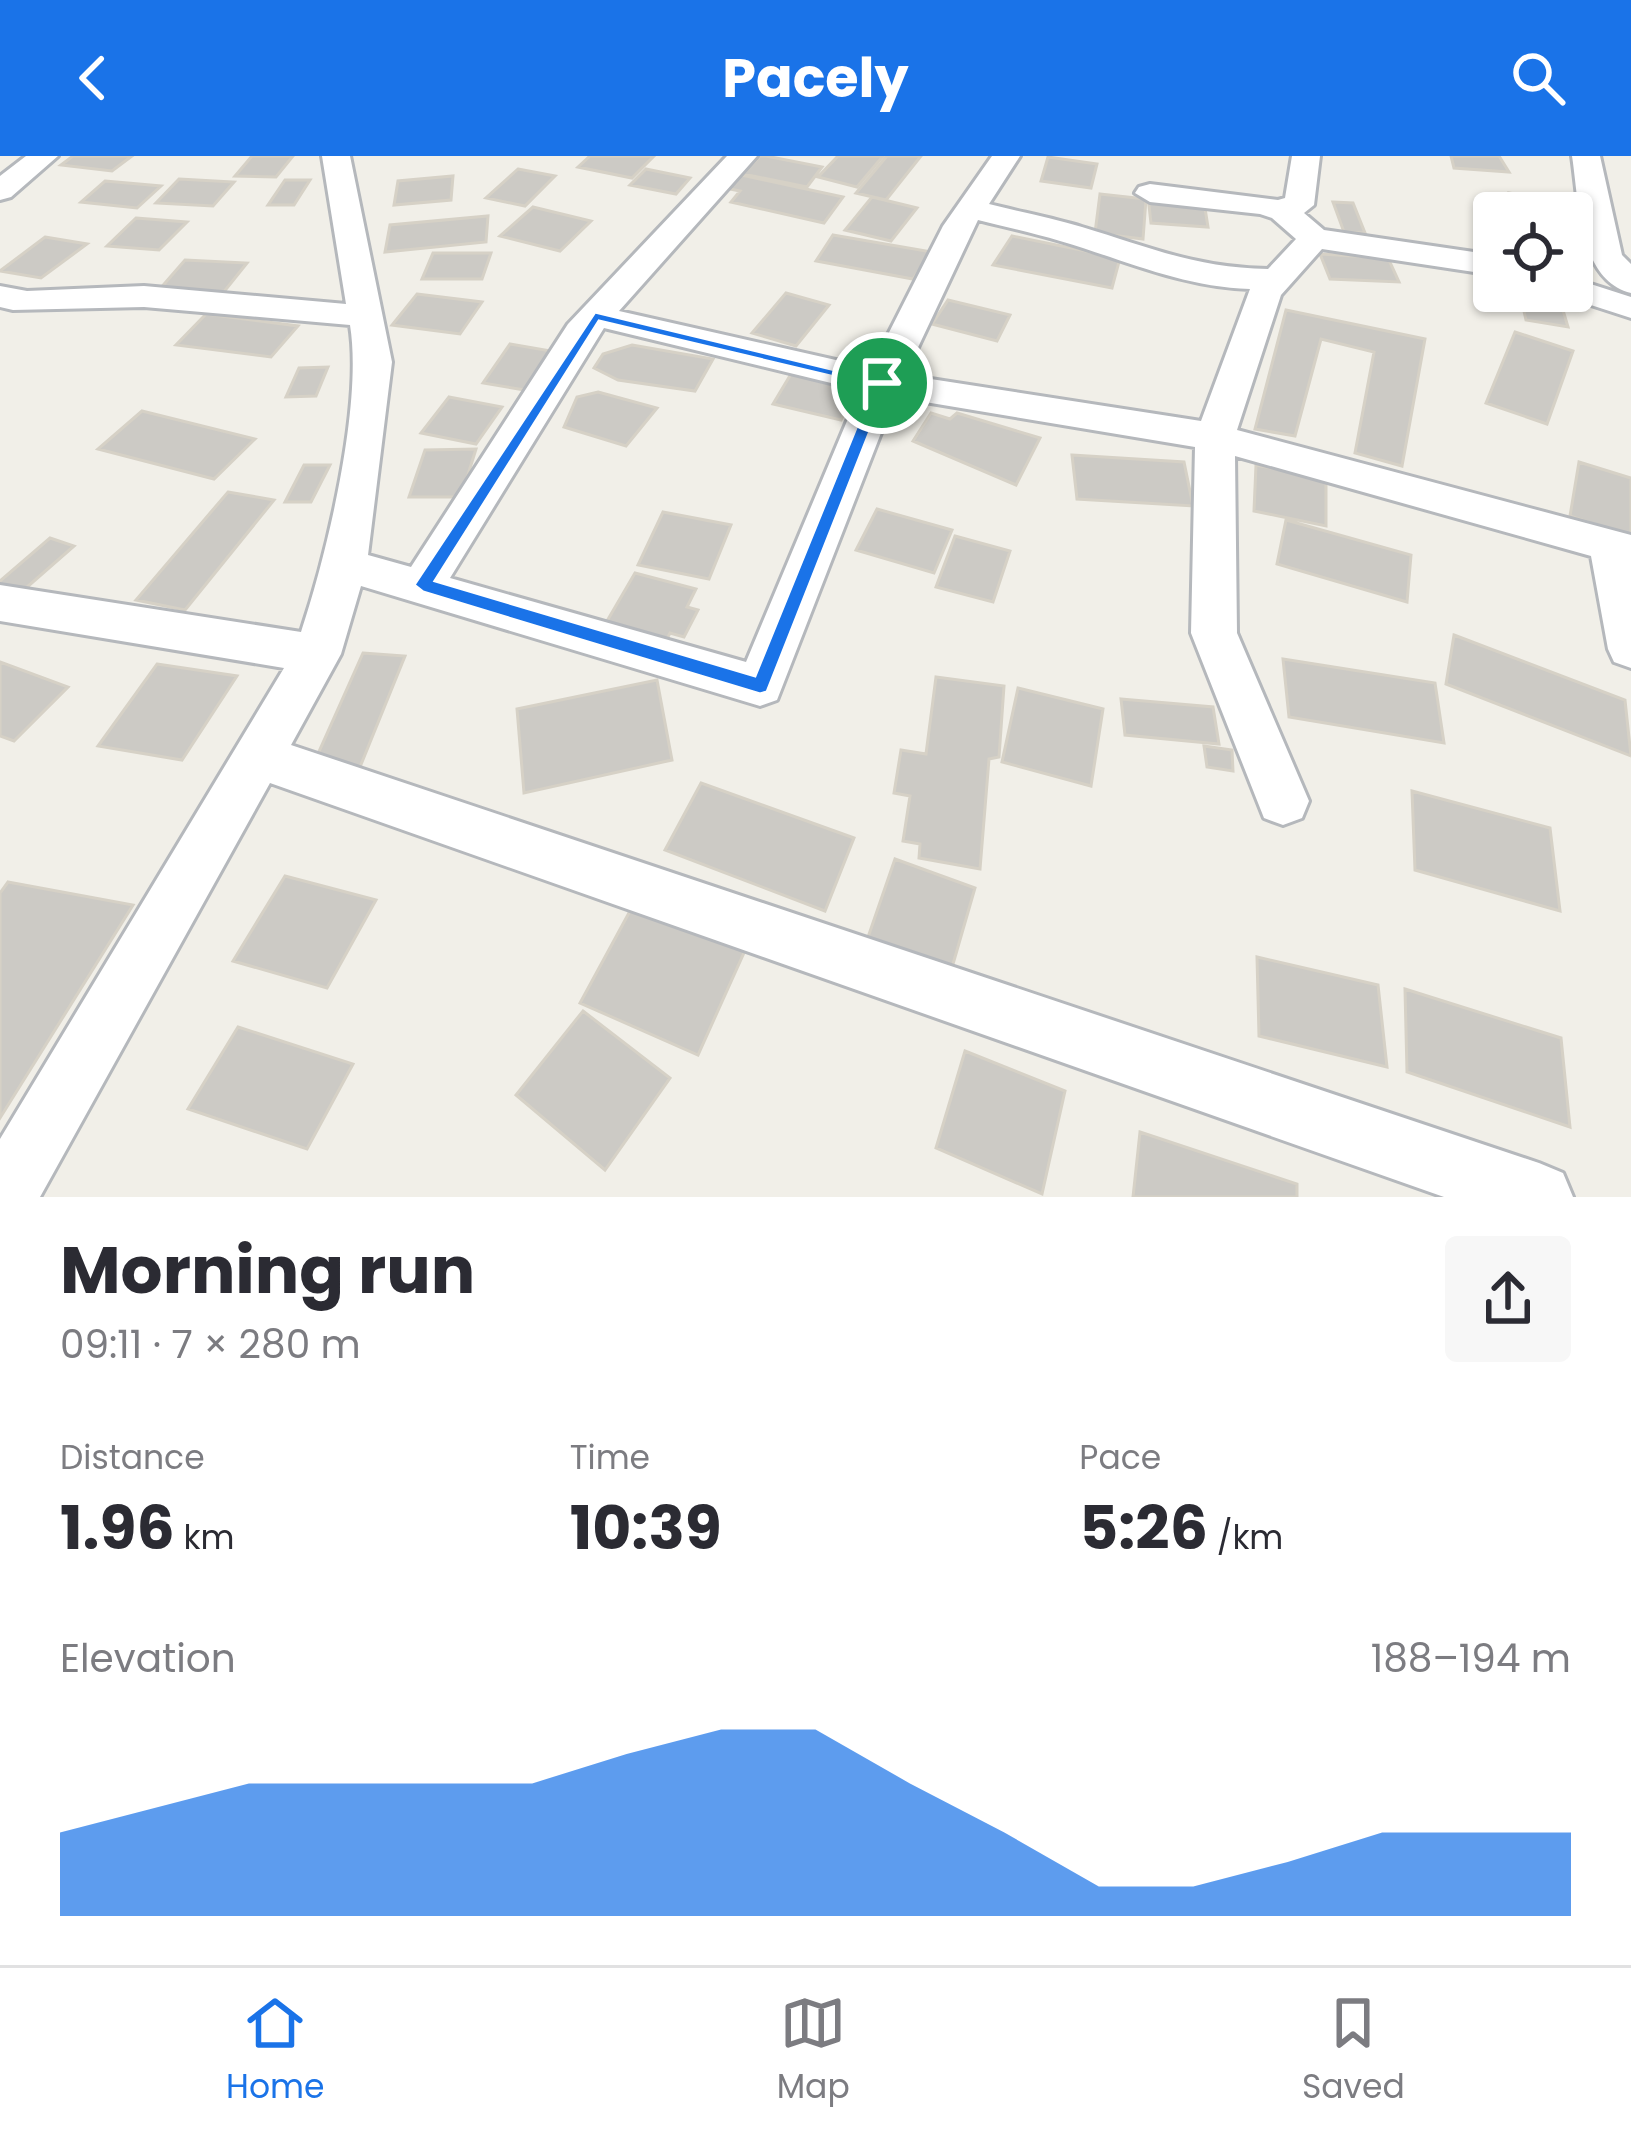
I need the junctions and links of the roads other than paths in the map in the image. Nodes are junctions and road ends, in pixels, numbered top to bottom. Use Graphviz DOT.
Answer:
graph roads {
  1 [pos="44,156"];
  2 [pos="336,156"];
  3 [pos="743,156"];
  4 [pos="1006,156"];
  5 [pos="1306,156"];
  6 [pos="1586,156"];
  7 [pos="0,191"];
  8 [pos="1150,194"];
  9 [pos="970,209"];
  10 [pos="1277,209"];
  11 [pos="1313,238"];
  12 [pos="1473,262"];
  13 [pos="1280,279"];
  14 [pos="1631,284"];
  15 [pos="1593,295"];
  16 [pos="0,296"];
  17 [pos="1631,308"];
  18 [pos="595,316"];
  19 [pos="366,317"];
  20 [pos="882,383"];
  21 [pos="1215,437"];
  22 [pos="1621,549"];
  23 [pos="344,565"];
  24 [pos="423,585"];
  25 [pos="0,603"];
  26 [pos="1631,649"];
  27 [pos="317,654"];
  28 [pos="258,756"];
  29 [pos="1283,801"];
  30 [pos="3,1197"];
  31 [pos="1539,1197"];
  1 -- 7 [label="street"];
  2 -- 19 [label="street"];
  3 -- 18 [label="street"];
  4 -- 9 [label="street"];
  5 -- 10 [label="street"];
  6 -- 14 [label="street"];
  8 -- 10 [label="street"];
  9 -- 13 [label="street"];
  9 -- 20 [label="street"];
  10 -- 11 [label="street"];
  11 -- 12 [label="street"];
  11 -- 13 [label="street"];
  13 -- 21 [label="street"];
  15 -- 17 [label="street"];
  16 -- 19 [label="street"];
  18 -- 20 [label="street"];
  18 -- 24 [label="street"];
  19 -- 23 [label="street"];
  20 -- 21 [label="street"];
  20 -- 24 [label="street"];
  21 -- 22 [label="street"];
  21 -- 29 [label="street"];
  22 -- 26 [label="street"];
  23 -- 24 [label="street"];
  23 -- 27 [label="street"];
  25 -- 27 [label="street"];
  27 -- 28 [label="street"];
  28 -- 30 [label="street"];
  28 -- 31 [label="street"];
}
